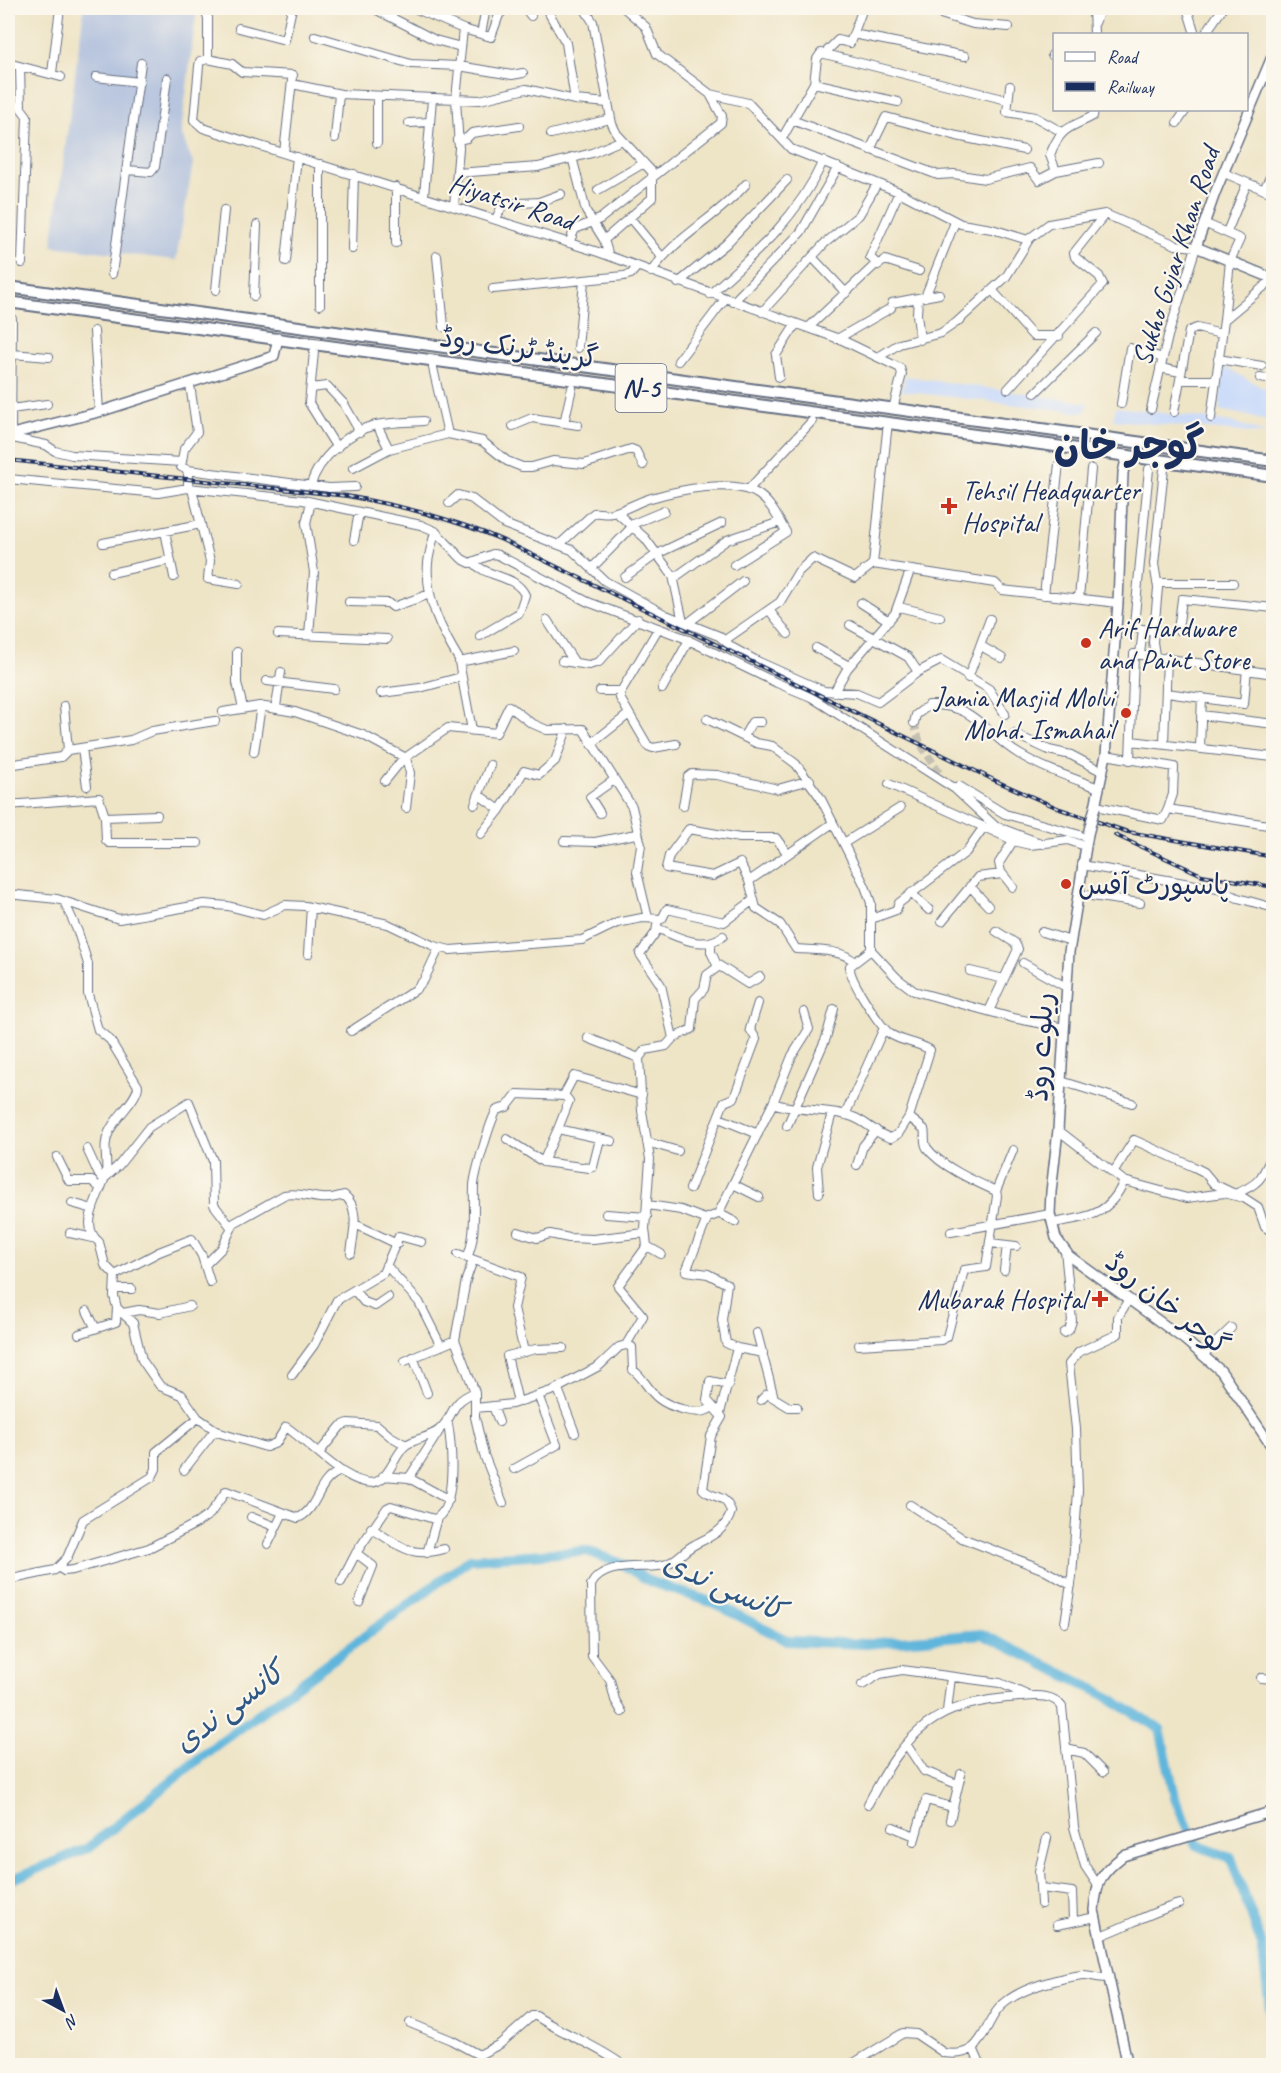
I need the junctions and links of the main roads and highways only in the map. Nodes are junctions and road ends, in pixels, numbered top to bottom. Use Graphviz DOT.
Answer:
graph roads {
  1 [pos="1274,52"];
  2 [pos="1269,78"];
  3 [pos="1248,109"];
  4 [pos="1246,112"];
  5 [pos="1273,279"];
  6 [pos="8,287"];
  7 [pos="8,302"];
  8 [pos="278,338"];
  9 [pos="617,371"];
  10 [pos="616,384"];
  11 [pos="9,436"];
  12 [pos="1127,455"];
  13 [pos="1274,461"];
  14 [pos="1274,476"];
  15 [pos="1067,1253"];
  16 [pos="1274,1450"];
  17 [pos="1273,1811"];
  18 [pos="1128,2066"];
  1 -- 2 [label="main road, Sukho Gujar Khan Road"];
  2 -- 3 [label="main road, Sukho Gujar Khan Road"];
  4 -- 5 [label="main road, Sukho Gujar Khan Road"];
  6 -- 9 [label="highway, گرینڈ ٹرنک روڈ / N-5"];
  7 -- 8 [label="highway, گرینڈ ٹرنک روڈ / N-5"];
  8 -- 10 [label="highway, گرینڈ ٹرنک روڈ / N-5"];
  8 -- 11 [label="main road"];
  9 -- 10 [label="highway"];
  9 -- 13 [label="highway, گرینڈ ٹرنک روڈ / N-5"];
  10 -- 12 [label="highway, گرینڈ ٹرنک روڈ / N-5"];
  12 -- 14 [label="highway, گرینڈ ٹرنک روڈ / N-5"];
  12 -- 15 [label="main road, ریلوے روڈ, bridge"];
  15 -- 16 [label="main road, گوجر خان روڈ"];
  17 -- 18 [label="main road"];
}
